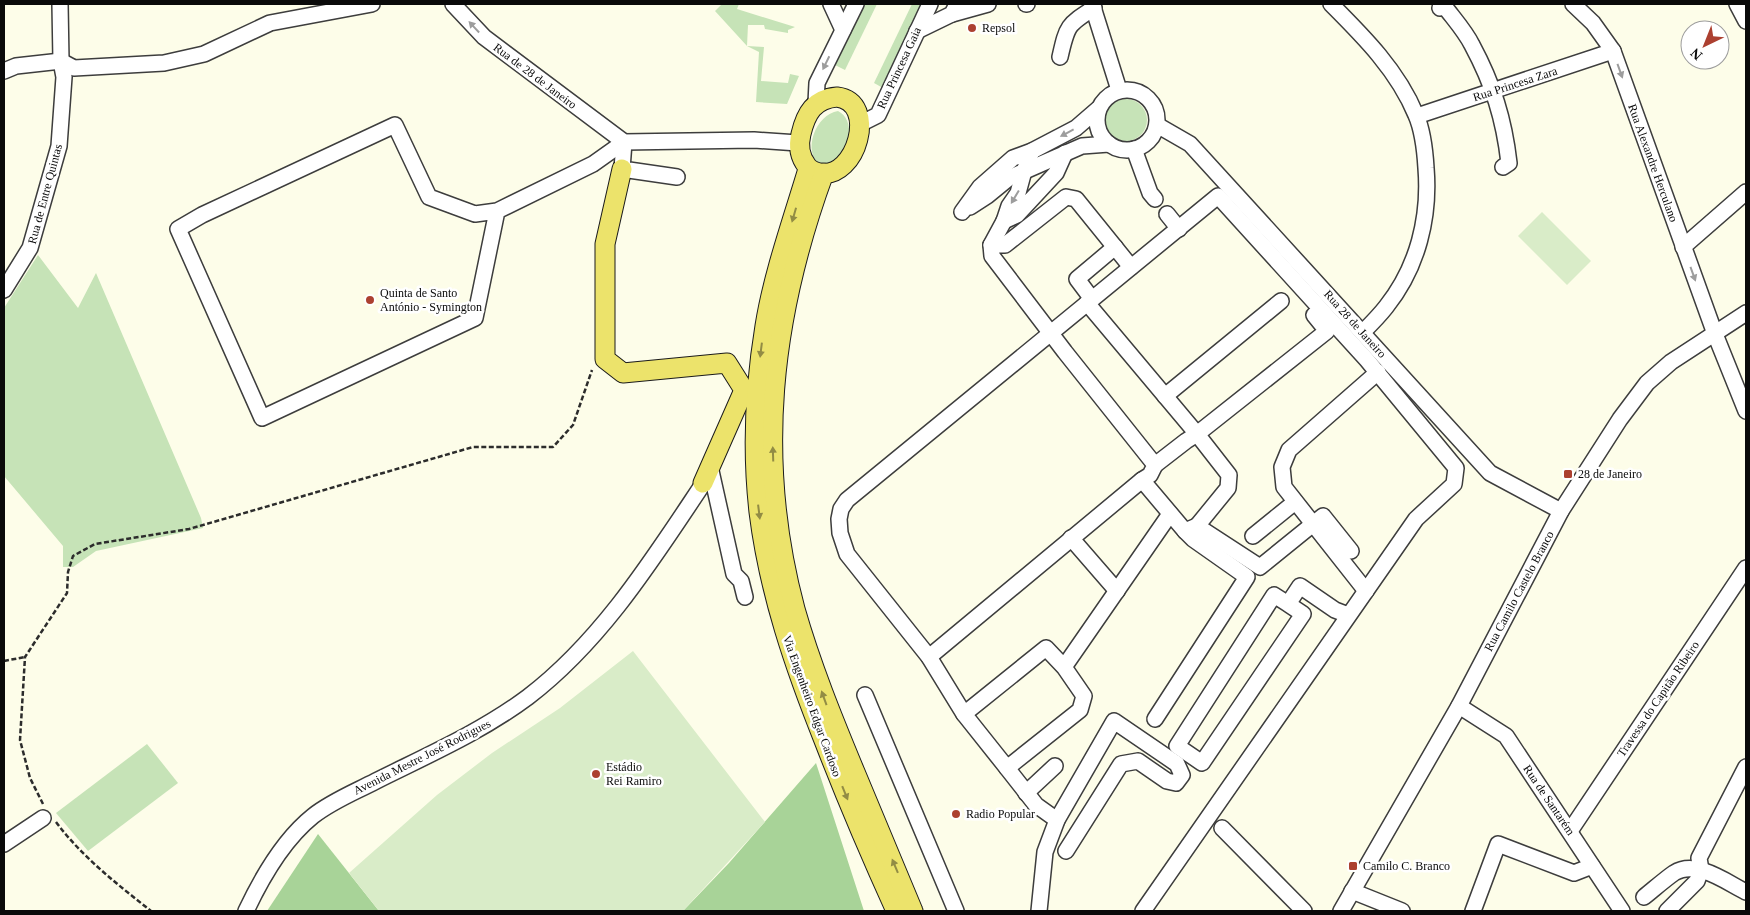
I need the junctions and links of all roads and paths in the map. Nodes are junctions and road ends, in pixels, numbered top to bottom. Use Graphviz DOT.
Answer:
graph roads {
  1 [pos="60,4"];
  2 [pos="372,4"];
  3 [pos="452,4"];
  4 [pos="832,4"];
  5 [pos="856,4"];
  6 [pos="930,4"];
  7 [pos="988,4"];
  8 [pos="1331,4"];
  9 [pos="1573,4"];
  10 [pos="1737,4"];
  11 [pos="1093,6"];
  12 [pos="1440,8"];
  13 [pos="955,9"];
  14 [pos="1746,21"];
  15 [pos="843,30"];
  16 [pos="917,31"];
  17 [pos="1613,51"];
  18 [pos="1060,57"];
  19 [pos="61,61"];
  20 [pos="4,71"];
  21 [pos="1119,90"];
  22 [pos="1494,91"];
  23 [pos="816,103"];
  24 [pos="1098,109"];
  25 [pos="1417,116"];
  26 [pos="860,124"];
  27 [pos="1157,124"];
  28 [pos="624,142"];
  29 [pos="798,143"];
  30 [pos="1109,144"];
  31 [pos="1134,149"];
  32 [pos="1032,151"];
  33 [pos="1065,153"];
  34 [pos="1503,167"];
  35 [pos="622,169"];
  36 [pos="816,171"];
  37 [pos="1024,172"];
  38 [pos="677,177"];
  39 [pos="1746,192"];
  40 [pos="1155,199"];
  41 [pos="497,211"];
  42 [pos="1167,214"];
  43 [pos="1004,221"];
  44 [pos="1179,228"];
  45 [pos="991,245"];
  46 [pos="1115,247"];
  47 [pos="1683,247"];
  48 [pos="1131,267"];
  49 [pos="4,290"];
  50 [pos="1308,294"];
  51 [pos="1090,301"];
  52 [pos="1281,301"];
  53 [pos="1746,313"];
  54 [pos="1363,332"];
  55 [pos="1050,333"];
  56 [pos="1715,334"];
  57 [pos="592,370"];
  58 [pos="1378,372"];
  59 [pos="1164,396"];
  60 [pos="1746,411"];
  61 [pos="1197,434"];
  62 [pos="1155,465"];
  63 [pos="710,473"];
  64 [pos="1142,480"];
  65 [pos="1295,502"];
  66 [pos="1561,511"];
  67 [pos="1170,514"];
  68 [pos="1312,524"];
  69 [pos="1191,528"];
  70 [pos="1253,536"];
  71 [pos="1071,538"];
  72 [pos="1351,550"];
  73 [pos="1746,568"];
  74 [pos="1117,591"];
  75 [pos="1366,591"];
  76 [pos="745,597"];
  77 [pos="1288,604"];
  78 [pos="1348,615"];
  79 [pos="25,656"];
  80 [pos="930,657"];
  81 [pos="4,661"];
  82 [pos="1064,667"];
  83 [pos="865,695"];
  84 [pos="1459,706"];
  85 [pos="964,714"];
  86 [pos="1155,719"];
  87 [pos="835,745"];
  88 [pos="1055,766"];
  89 [pos="1746,767"];
  90 [pos="1006,768"];
  91 [pos="1026,793"];
  92 [pos="1072,794"];
  93 [pos="1094,807"];
  94 [pos="47,814"];
  95 [pos="1057,820"];
  96 [pos="1222,828"];
  97 [pos="1570,831"];
  98 [pos="4,844"];
  99 [pos="1066,851"];
  100 [pos="1592,866"];
  101 [pos="1701,870"];
  102 [pos="1352,891"];
  103 [pos="1746,892"];
  104 [pos="1644,898"];
  105 [pos="152,911"];
  106 [pos="246,911"];
  107 [pos="896,911"];
  108 [pos="914,911"];
  109 [pos="956,911"];
  110 [pos="1039,911"];
  111 [pos="1144,911"];
  112 [pos="1304,911"];
  113 [pos="1341,911"];
  114 [pos="1402,911"];
  115 [pos="1473,911"];
  116 [pos="1622,911"];
  117 [pos="1667,911"];
  1 -- 19 [label="street, Rua de Entre Quintas"];
  2 -- 19 [label="street"];
  28 -- 3 [label="street, Rua de 28 de Janeiro, one-way"];
  4 -- 15 [label="street"];
  5 -- 15 [label="street"];
  6 -- 16 [label="street, Rua Princesa Gaia"];
  7 -- 13 [label="street"];
  8 -- 25 [label="street"];
  9 -- 17 [label="street, Rua Alexandre Herculano"];
  10 -- 14 [label="street"];
  11 -- 18 [label="street"];
  11 -- 21 [label="street"];
  12 -- 22 [label="street"];
  13 -- 16 [label="street"];
  15 -- 23 [label="street, one-way"];
  16 -- 26 [label="street, Rua Princesa Gaia"];
  17 -- 22 [label="street, Rua Princesa Zara"];
  17 -- 47 [label="street, Rua Alexandre Herculano, one-way"];
  19 -- 20 [label="street"];
  19 -- 49 [label="street, Rua de Entre Quintas"];
  21 -- 24 [label="street"];
  21 -- 27 [label="street"];
  22 -- 25 [label="street, Rua Princesa Zara"];
  22 -- 34 [label="street"];
  23 -- 26 [label="main road"];
  23 -- 29 [label="main road"];
  24 -- 30 [label="street"];
  24 -- 32 [label="street, one-way"];
  25 -- 54 [label="street"];
  26 -- 36 [label="main road"];
  27 -- 31 [label="street"];
  27 -- 54 [label="street, Rua 28 de Janeiro"];
  28 -- 29 [label="street"];
  28 -- 35 [label="street"];
  28 -- 41 [label="street"];
  29 -- 36 [label="main road"];
  30 -- 31 [label="street"];
  30 -- 33 [label="street"];
  31 -- 40 [label="street"];
  32 -- 37 [label="street"];
  32 -- 37 [label="street"];
  33 -- 37 [label="street"];
  33 -- 43 [label="street"];
  35 -- 38 [label="street"];
  35 -- 63 [label="main road"];
  36 -- 87 [label="main road, Via Engenheiro Edgar Cardoso"];
  37 -- 43 [label="street, one-way"];
  39 -- 47 [label="street"];
  41 -- 41 [label="street"];
  42 -- 44 [label="street"];
  43 -- 45 [label="street"];
  44 -- 48 [label="street"];
  44 -- 50 [label="street"];
  45 -- 46 [label="street"];
  45 -- 55 [label="street"];
  46 -- 48 [label="street"];
  46 -- 51 [label="street"];
  47 -- 56 [label="street, Rua Alexandre Herculano, one-way"];
  48 -- 51 [label="street"];
  50 -- 58 [label="street"];
  50 -- 61 [label="street"];
  51 -- 55 [label="street"];
  51 -- 59 [label="street"];
  52 -- 59 [label="street"];
  53 -- 56 [label="street, Rua Camilo Castelo Branco"];
  54 -- 66 [label="street, Rua 28 de Janeiro"];
  55 -- 62 [label="street"];
  55 -- 80 [label="street"];
  56 -- 60 [label="street, Rua Alexandre Herculano"];
  56 -- 66 [label="street, Rua Camilo Castelo Branco"];
  57 -- 79 [label="path"];
  58 -- 65 [label="street"];
  58 -- 75 [label="street"];
  59 -- 61 [label="street"];
  61 -- 62 [label="street"];
  61 -- 69 [label="street"];
  62 -- 64 [label="street"];
  63 -- 76 [label="street"];
  63 -- 106 [label="street, Avenida Mestre José Rodrigues"];
  64 -- 67 [label="street"];
  64 -- 71 [label="street"];
  65 -- 68 [label="street"];
  65 -- 70 [label="street"];
  66 -- 84 [label="street, Rua Camilo Castelo Branco"];
  67 -- 69 [label="street"];
  67 -- 74 [label="street"];
  68 -- 69 [label="street"];
  68 -- 72 [label="street"];
  68 -- 75 [label="street"];
  69 -- 86 [label="street"];
  71 -- 74 [label="street"];
  71 -- 80 [label="street"];
  73 -- 97 [label="street, Travessa do Capitão Ribeiro"];
  74 -- 82 [label="street"];
  75 -- 78 [label="street"];
  77 -- 77 [label="street"];
  77 -- 78 [label="street"];
  78 -- 111 [label="street"];
  79 -- 81 [label="path"];
  79 -- 94 [label="path"];
  80 -- 85 [label="street"];
  82 -- 85 [label="street"];
  82 -- 90 [label="street"];
  83 -- 109 [label="street"];
  84 -- 97 [label="street, Rua de Santarém"];
  84 -- 102 [label="street, Rua Camilo Castelo Branco"];
  85 -- 90 [label="street"];
  87 -- 107 [label="main road, Via Engenheiro Edgar Cardoso, one-way"];
  108 -- 87 [label="main road, Via Engenheiro Edgar Cardoso, one-way"];
  88 -- 91 [label="street"];
  89 -- 101 [label="street"];
  90 -- 91 [label="street"];
  91 -- 95 [label="street"];
  92 -- 93 [label="street"];
  92 -- 93 [label="street"];
  92 -- 95 [label="street"];
  93 -- 99 [label="street"];
  94 -- 98 [label="street"];
  94 -- 105 [label="path"];
  95 -- 110 [label="street"];
  96 -- 112 [label="street"];
  97 -- 100 [label="street, Rua de Santarém"];
  100 -- 115 [label="street"];
  100 -- 116 [label="street, Rua de Santarém"];
  101 -- 103 [label="street"];
  101 -- 104 [label="street"];
  101 -- 117 [label="street"];
  102 -- 113 [label="street, Rua Camilo Castelo Branco"];
  102 -- 114 [label="street"];
}
